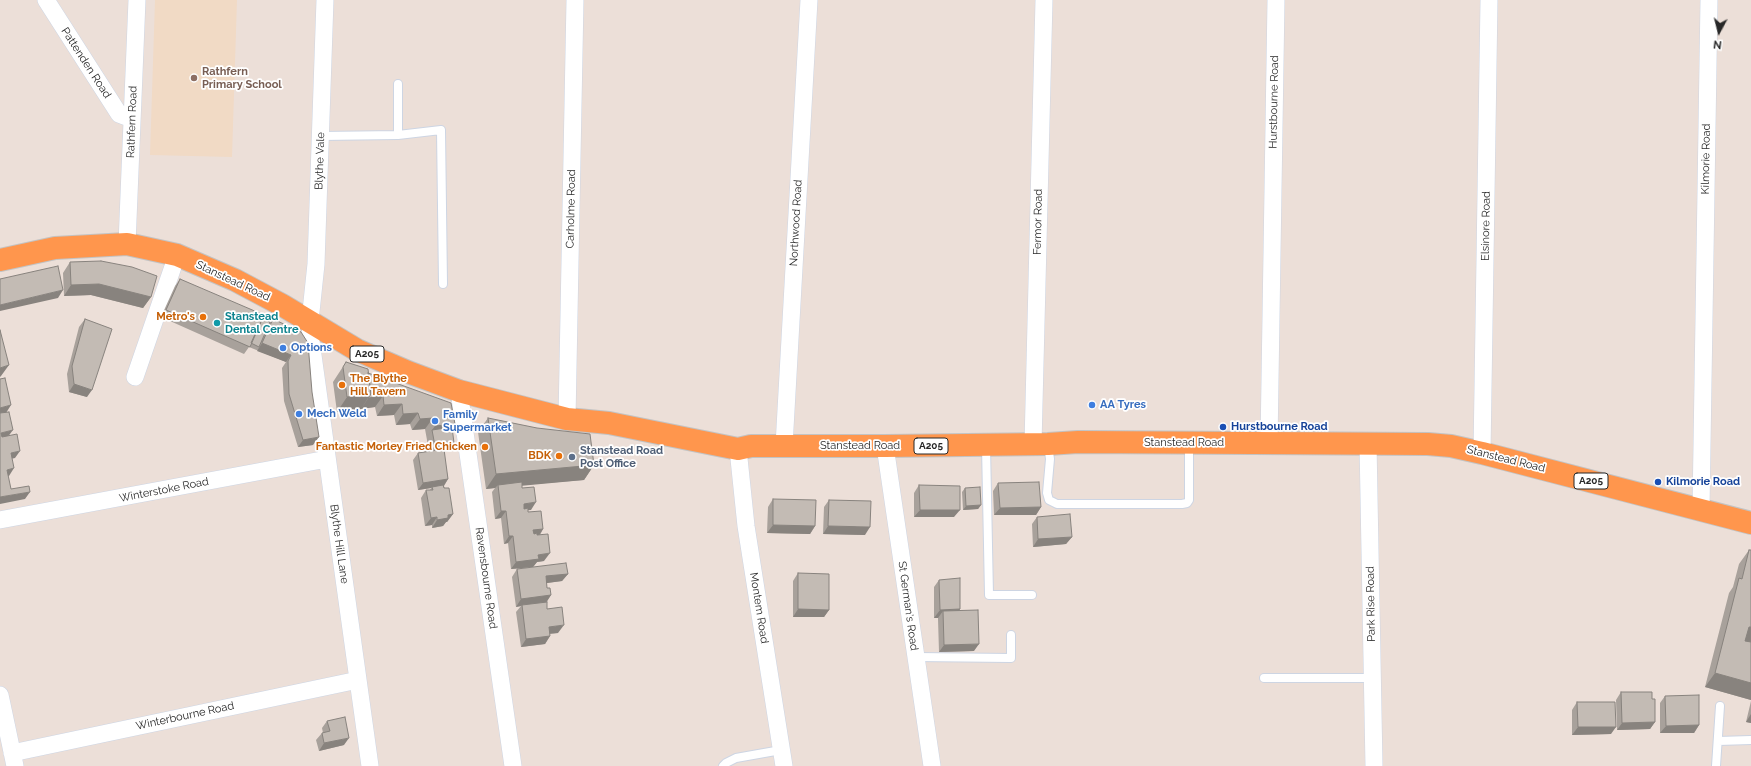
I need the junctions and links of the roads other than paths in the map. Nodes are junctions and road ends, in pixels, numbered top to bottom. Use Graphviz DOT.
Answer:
graph roads {
  1 [pos="46,0"];
  2 [pos="137,0"];
  3 [pos="325,0"];
  4 [pos="575,0"];
  5 [pos="809,0"];
  6 [pos="1044,0"];
  7 [pos="1276,0"];
  8 [pos="1489,0"];
  9 [pos="1709,0"];
  10 [pos="398,84"];
  11 [pos="132,118"];
  12 [pos="398,134"];
  13 [pos="321,136"];
  14 [pos="128,244"];
  15 [pos="177,255"];
  16 [pos="0,260"];
  17 [pos="443,284"];
  18 [pos="310,321"];
  19 [pos="135,377"];
  20 [pos="459,390"];
  21 [pos="567,419"];
  22 [pos="1368,442"];
  23 [pos="1189,443"];
  24 [pos="1269,443"];
  25 [pos="1040,444"];
  26 [pos="986,445"];
  27 [pos="784,446"];
  28 [pos="885,446"];
  29 [pos="738,449"];
  30 [pos="1482,453"];
  31 [pos="327,459"];
  32 [pos="1701,509"];
  33 [pos="0,520"];
  34 [pos="1751,523"];
  35 [pos="1032,595"];
  36 [pos="1011,635"];
  37 [pos="916,657"];
  38 [pos="1264,678"];
  39 [pos="1372,678"];
  40 [pos="358,680"];
  41 [pos="0,695"];
  42 [pos="1720,706"];
  43 [pos="1751,740"];
  44 [pos="1718,741"];
  45 [pos="782,758"];
  46 [pos="14,759"];
  47 [pos="370,766"];
  48 [pos="513,766"];
  49 [pos="723,766"];
  50 [pos="932,766"];
  51 [pos="1374,766"];
  52 [pos="1716,766"];
  1 -- 11 [label="street, Pattenden Road"];
  2 -- 11 [label="street, Rathfern Road"];
  3 -- 13 [label="street, Blythe Vale"];
  4 -- 21 [label="street, Carholme Road"];
  5 -- 27 [label="street, Northwood Road"];
  6 -- 25 [label="street, Fermor Road"];
  7 -- 24 [label="street, Hurstbourne Road"];
  8 -- 30 [label="street, Elsinore Road"];
  9 -- 32 [label="street, Kilmorie Road"];
  10 -- 12 [label="lane"];
  11 -- 14 [label="street, Rathfern Road"];
  12 -- 13 [label="lane"];
  12 -- 17 [label="lane"];
  13 -- 18 [label="street, Blythe Vale"];
  14 -- 15 [label="highway, Stanstead Road / A205"];
  14 -- 16 [label="highway, Stanstead Road / A205"];
  15 -- 18 [label="highway, Stanstead Road / A205"];
  15 -- 19 [label="street"];
  18 -- 20 [label="highway, Stanstead Road / A205"];
  18 -- 31 [label="street, Blythe Hill Lane"];
  20 -- 21 [label="highway, Stanstead Road / A205"];
  20 -- 48 [label="street, Ravensbourne Road"];
  21 -- 29 [label="highway, Stanstead Road / A205"];
  22 -- 24 [label="highway, Stanstead Road / A205"];
  22 -- 30 [label="highway, Stanstead Road / A205"];
  22 -- 39 [label="street, Park Rise Road"];
  23 -- 24 [label="highway, Stanstead Road / A205"];
  23 -- 25 [label="highway, Stanstead Road / A205"];
  23 -- 25 [label="lane"];
  25 -- 26 [label="highway, Stanstead Road / A205"];
  26 -- 28 [label="highway, Stanstead Road / A205"];
  26 -- 35 [label="lane"];
  27 -- 28 [label="highway, Stanstead Road / A205"];
  27 -- 29 [label="highway, Stanstead Road / A205"];
  28 -- 37 [label="street, St German's Road"];
  29 -- 45 [label="street, Montem Road"];
  30 -- 32 [label="highway, Stanstead Road / A205"];
  31 -- 33 [label="street, Winterstoke Road"];
  31 -- 40 [label="street, Blythe Hill Lane"];
  32 -- 34 [label="highway, Stanstead Road / A205"];
  36 -- 37 [label="lane"];
  37 -- 50 [label="street, St German's Road"];
  38 -- 39 [label="lane"];
  39 -- 51 [label="street, Park Rise Road"];
  40 -- 46 [label="street, Winterbourne Road"];
  40 -- 47 [label="street, Blythe Hill Lane"];
  41 -- 46 [label="street"];
  42 -- 44 [label="lane"];
  43 -- 44 [label="lane"];
  44 -- 52 [label="lane"];
  45 -- 49 [label="lane"];
}
